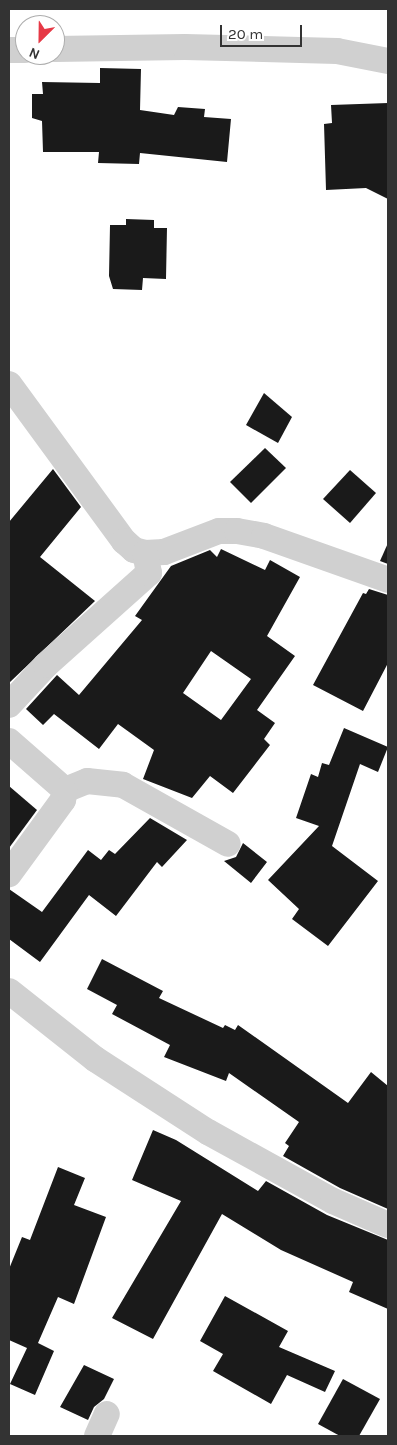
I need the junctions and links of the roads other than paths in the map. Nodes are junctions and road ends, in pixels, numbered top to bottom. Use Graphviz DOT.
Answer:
graph roads {
  1 [pos="65,49"];
  2 [pos="388,61"];
  3 [pos="9,384"];
  4 [pos="145,553"];
  5 [pos="388,580"];
  6 [pos="9,706"];
  7 [pos="9,741"];
  8 [pos="65,790"];
  9 [pos="228,844"];
  10 [pos="9,874"];
  11 [pos="9,991"];
  12 [pos="388,1225"];
  1 -- 2 [label="street"];
  3 -- 4 [label="street"];
  4 -- 5 [label="street"];
  4 -- 6 [label="street"];
  7 -- 8 [label="street"];
  8 -- 9 [label="street"];
  8 -- 10 [label="street"];
  11 -- 12 [label="street"];
}
